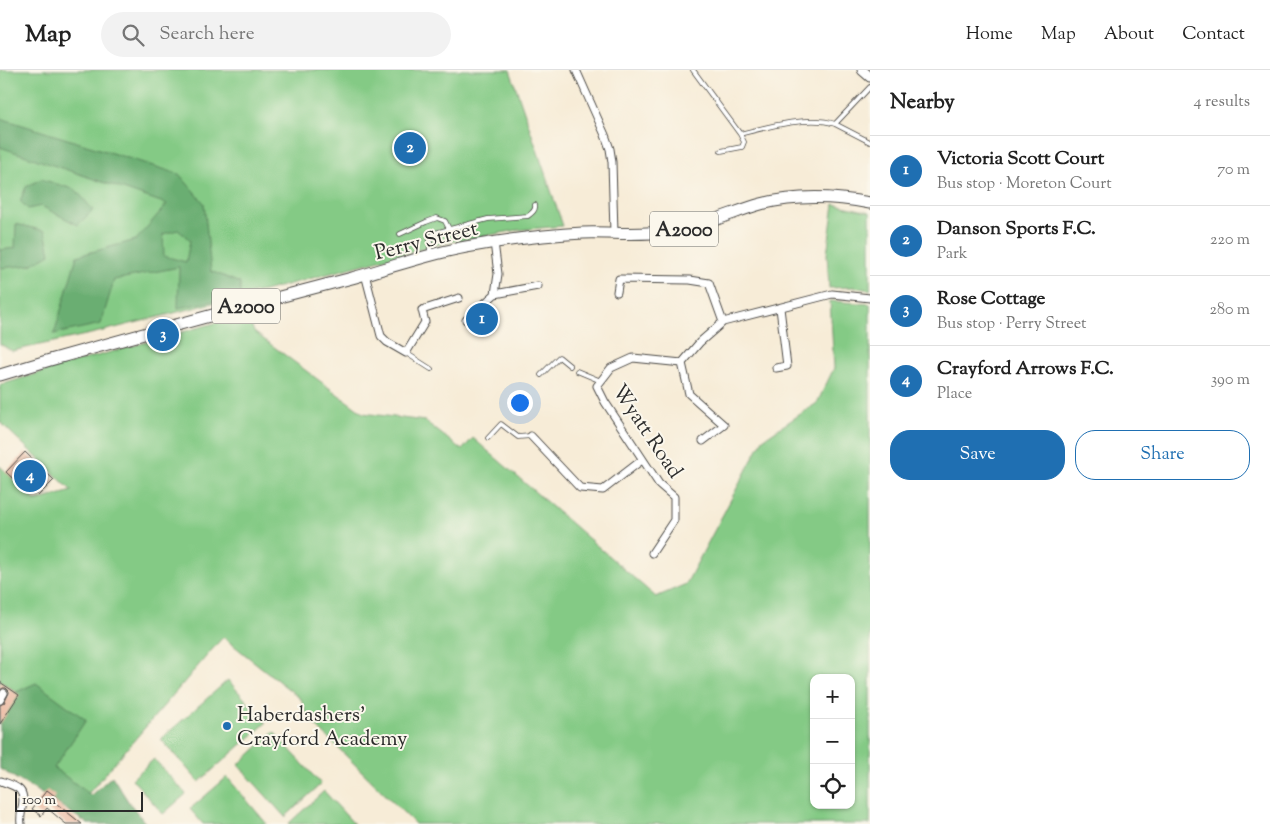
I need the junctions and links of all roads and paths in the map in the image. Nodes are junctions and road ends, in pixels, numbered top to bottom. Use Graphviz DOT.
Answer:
graph roads {
  1 [pos="576,70"];
  2 [pos="693,70"];
  3 [pos="862,70"];
  4 [pos="870,77"];
  5 [pos="870,87"];
  6 [pos="836,124"];
  7 [pos="740,134"];
  8 [pos="870,142"];
  9 [pos="721,151"];
  10 [pos="870,203"];
  11 [pos="535,205"];
  12 [pos="449,230"];
  13 [pos="614,233"];
  14 [pos="400,234"];
  15 [pos="494,242"];
  16 [pos="431,255"];
  17 [pos="365,274"];
  18 [pos="538,286"];
  19 [pos="617,292"];
  20 [pos="495,294"];
  21 [pos="458,298"];
  22 [pos="870,298"];
  23 [pos="780,308"];
  24 [pos="466,320"];
  25 [pos="723,322"];
  26 [pos="406,353"];
  27 [pos="682,363"];
  28 [pos="570,366"];
  29 [pos="776,368"];
  30 [pos="431,369"];
  31 [pos="577,371"];
  32 [pos="541,374"];
  33 [pos="0,375"];
  34 [pos="601,382"];
  35 [pos="531,436"];
  36 [pos="488,438"];
  37 [pos="703,441"];
  38 [pos="642,460"];
  39 [pos="652,553"];
  40 [pos="1,781"];
  41 [pos="21,824"];
  1 -- 13 [label="street"];
  2 -- 7 [label="lane"];
  3 -- 4 [label="street"];
  5 -- 6 [label="lane"];
  6 -- 7 [label="lane"];
  6 -- 8 [label="lane"];
  7 -- 9 [label="lane"];
  10 -- 13 [label="main road, Perry Street / A2000"];
  11 -- 12 [label="lane"];
  12 -- 14 [label="lane"];
  12 -- 16 [label="lane"];
  13 -- 15 [label="main road, Perry Street / A2000"];
  15 -- 16 [label="main road, Perry Street / A2000"];
  15 -- 20 [label="street"];
  16 -- 17 [label="main road, Perry Street / A2000"];
  17 -- 26 [label="street"];
  17 -- 33 [label="main road, Perry Street / A2000"];
  18 -- 20 [label="street"];
  19 -- 25 [label="street"];
  20 -- 24 [label="street"];
  21 -- 26 [label="street"];
  22 -- 23 [label="street"];
  23 -- 25 [label="street"];
  23 -- 29 [label="street"];
  25 -- 27 [label="street"];
  26 -- 30 [label="lane"];
  27 -- 34 [label="street, Wyatt Road"];
  27 -- 37 [label="street"];
  28 -- 32 [label="lane"];
  31 -- 34 [label="lane"];
  34 -- 38 [label="street, Wyatt Road"];
  35 -- 36 [label="lane"];
  35 -- 38 [label="street"];
  38 -- 39 [label="street, Wyatt Road"];
  40 -- 41 [label="street"];
}
